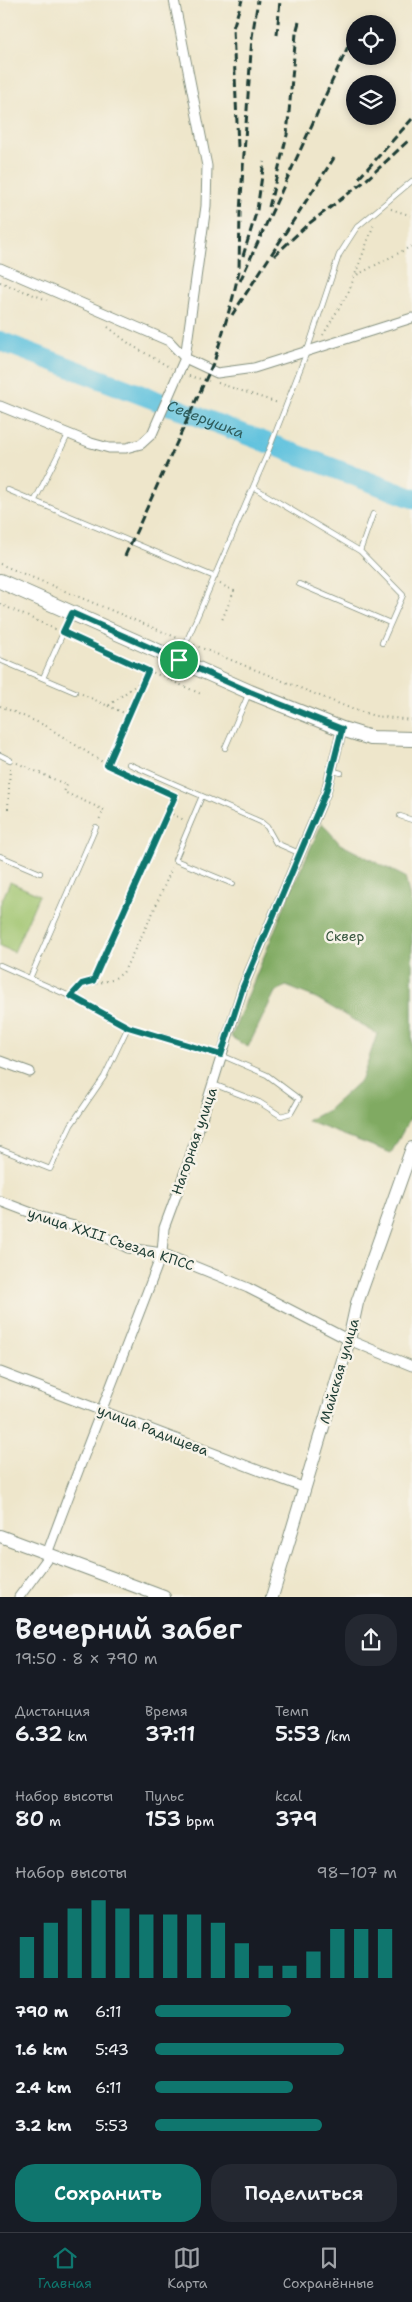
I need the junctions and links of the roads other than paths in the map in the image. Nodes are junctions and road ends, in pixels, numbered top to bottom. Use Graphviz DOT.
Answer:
graph roads {
  1 [pos="174,0"];
  2 [pos="412,181"];
  3 [pos="0,268"];
  4 [pos="412,318"];
  5 [pos="306,354"];
  6 [pos="185,358"];
  7 [pos="0,406"];
  8 [pos="68,435"];
  9 [pos="253,487"];
  10 [pos="8,490"];
  11 [pos="35,500"];
  12 [pos="373,514"];
  13 [pos="360,551"];
  14 [pos="215,577"];
  15 [pos="0,581"];
  16 [pos="299,584"];
  17 [pos="72,613"];
  18 [pos="390,623"];
  19 [pos="382,643"];
  20 [pos="0,660"];
  21 [pos="179,660"];
  22 [pos="44,678"];
  23 [pos="75,692"];
  24 [pos="250,692"];
  25 [pos="342,729"];
  26 [pos="412,739"];
  27 [pos="225,748"];
  28 [pos="0,755"];
  29 [pos="10,760"];
  30 [pos="129,764"];
  31 [pos="330,769"];
  32 [pos="341,773"];
  33 [pos="202,796"];
  34 [pos="400,816"];
  35 [pos="412,820"];
  36 [pos="96,827"];
  37 [pos="299,853"];
  38 [pos="0,856"];
  39 [pos="40,873"];
  40 [pos="233,884"];
  41 [pos="0,966"];
  42 [pos="30,978"];
  43 [pos="128,1027"];
  44 [pos="221,1055"];
  45 [pos="0,1061"];
  46 [pos="30,1072"];
  47 [pos="213,1084"];
  48 [pos="412,1148"];
  49 [pos="0,1149"];
  50 [pos="0,1201"];
  51 [pos="162,1253"];
  52 [pos="348,1340"];
  53 [pos="412,1366"];
  54 [pos="0,1372"];
  55 [pos="103,1411"];
  56 [pos="305,1488"];
  57 [pos="0,1536"];
  58 [pos="48,1554"];
  59 [pos="139,1593"];
  60 [pos="19,1597"];
  61 [pos="164,1597"];
  62 [pos="272,1597"];
  1 -- 6 [label="street"];
  2 -- 5 [label="lane"];
  3 -- 6 [label="street"];
  4 -- 5 [label="street"];
  5 -- 6 [label="street"];
  5 -- 9 [label="lane"];
  6 -- 8 [label="street"];
  7 -- 8 [label="street"];
  8 -- 11 [label="lane"];
  9 -- 13 [label="lane"];
  9 -- 14 [label="lane"];
  10 -- 11 [label="lane"];
  11 -- 14 [label="lane"];
  12 -- 13 [label="lane"];
  13 -- 18 [label="lane"];
  14 -- 21 [label="lane"];
  15 -- 17 [label="main road"];
  16 -- 18 [label="lane"];
  17 -- 21 [label="main road"];
  17 -- 22 [label="lane"];
  18 -- 19 [label="lane"];
  20 -- 22 [label="lane"];
  21 -- 24 [label="main road"];
  22 -- 23 [label="lane"];
  24 -- 25 [label="main road"];
  24 -- 27 [label="lane"];
  25 -- 26 [label="main road"];
  25 -- 31 [label="street, Нагорная улица"];
  28 -- 29 [label="lane"];
  30 -- 33 [label="lane"];
  31 -- 32 [label="lane"];
  31 -- 37 [label="street, Нагорная улица"];
  33 -- 37 [label="lane"];
  33 -- 40 [label="lane"];
  34 -- 35 [label="lane"];
  36 -- 42 [label="lane"];
  37 -- 44 [label="street, Нагорная улица"];
  38 -- 39 [label="lane"];
  41 -- 42 [label="lane"];
  42 -- 43 [label="lane"];
  43 -- 44 [label="lane"];
  43 -- 49 [label="lane"];
  44 -- 47 [label="street, Нагорная улица"];
  44 -- 47 [label="lane"];
  45 -- 46 [label="street"];
  47 -- 51 [label="street, Нагорная улица"];
  48 -- 52 [label="street, Майская улица"];
  50 -- 51 [label="street, улица XXII Съезда КПСС"];
  51 -- 52 [label="street, улица XXII Съезда КПСС"];
  51 -- 55 [label="street, Нагорная улица"];
  52 -- 53 [label="street, улица XXII Съезда КПСС"];
  52 -- 56 [label="street, Майская улица"];
  54 -- 55 [label="street, улица Радищева"];
  55 -- 56 [label="street, улица Радищева"];
  55 -- 58 [label="street, Нагорная улица"];
  56 -- 62 [label="street, Майская улица"];
  57 -- 58 [label="street"];
  58 -- 59 [label="street"];
  58 -- 60 [label="street, Нагорная улица"];
  59 -- 61 [label="street"];
}
